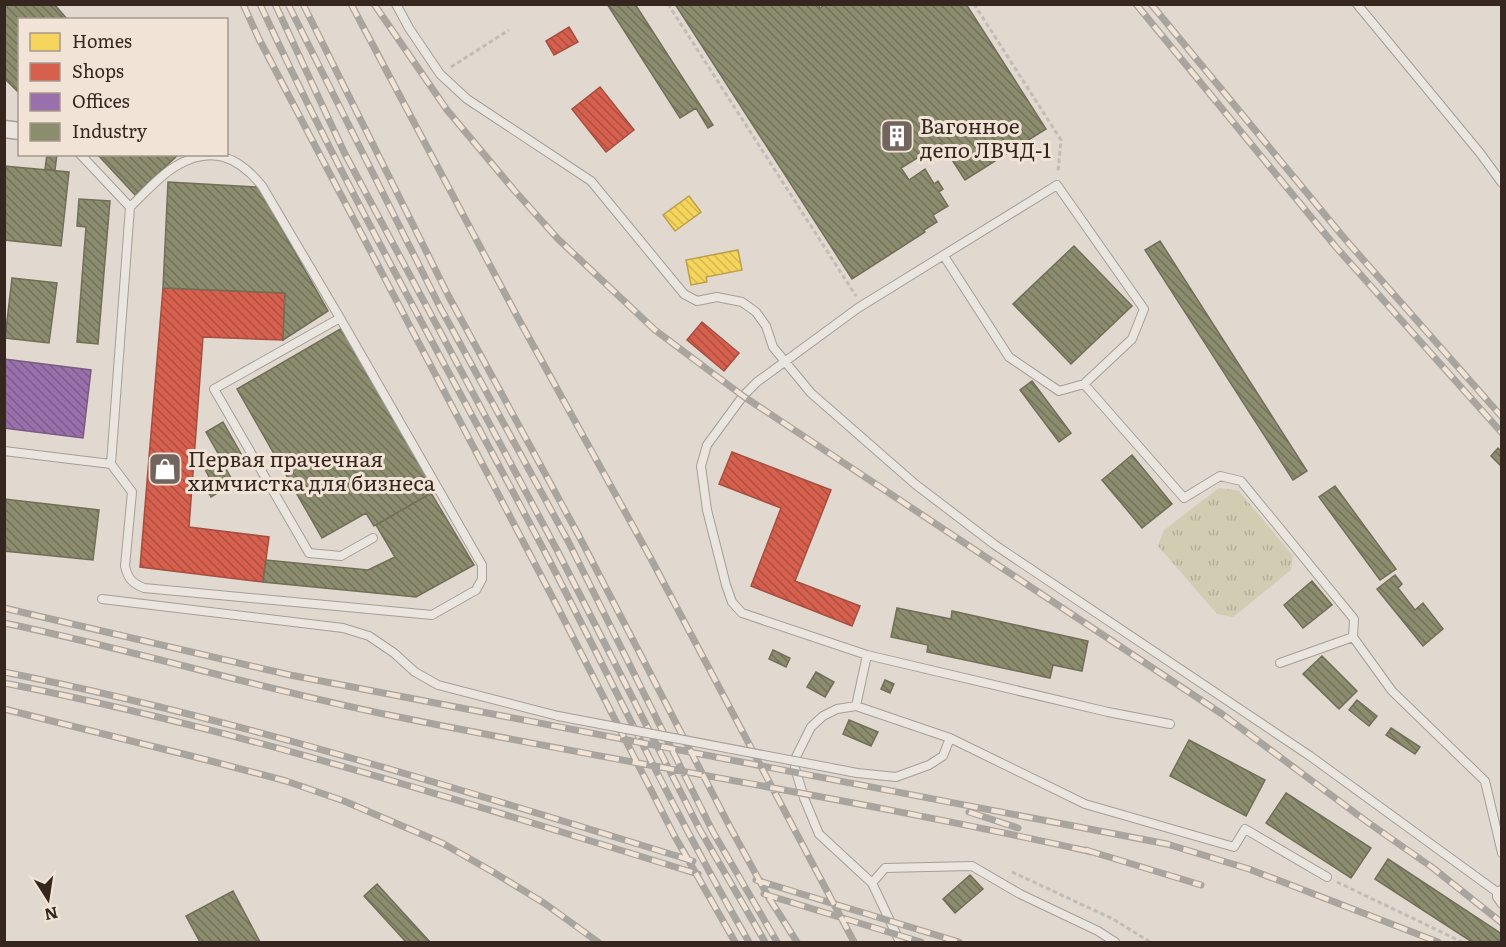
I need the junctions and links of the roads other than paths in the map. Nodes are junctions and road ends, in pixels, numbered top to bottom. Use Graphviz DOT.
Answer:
graph roads {
  1 [pos="396,4"];
  2 [pos="1357,4"];
  3 [pos="82,156"];
  4 [pos="1502,183"];
  5 [pos="130,207"];
  6 [pos="944,256"];
  7 [pos="340,318"];
  8 [pos="785,361"];
  9 [pos="1084,384"];
  10 [pos="4,451"];
  11 [pos="111,464"];
  12 [pos="373,538"];
  13 [pos="102,599"];
  14 [pos="1353,637"];
  15 [pos="867,655"];
  16 [pos="1280,663"];
  17 [pos="856,706"];
  18 [pos="1170,724"];
  19 [pos="950,738"];
  20 [pos="1502,853"];
  21 [pos="1327,877"];
  22 [pos="872,883"];
  23 [pos="1499,891"];
  24 [pos="1502,904"];
  25 [pos="900,942"];
  26 [pos="1115,942"];
  1 -- 8 [label="lane"];
  2 -- 4 [label="lane"];
  3 -- 5 [label="lane"];
  5 -- 7 [label="lane"];
  5 -- 11 [label="lane"];
  6 -- 8 [label="lane"];
  6 -- 9 [label="lane"];
  6 -- 9 [label="lane"];
  7 -- 11 [label="lane"];
  7 -- 12 [label="lane"];
  8 -- 15 [label="lane"];
  8 -- 23 [label="lane"];
  9 -- 14 [label="lane"];
  10 -- 11 [label="lane"];
  13 -- 19 [label="lane, bridge"];
  14 -- 16 [label="lane"];
  14 -- 20 [label="lane"];
  15 -- 17 [label="lane"];
  15 -- 18 [label="lane"];
  17 -- 19 [label="lane"];
  17 -- 22 [label="lane"];
  19 -- 21 [label="lane"];
  22 -- 25 [label="lane"];
  22 -- 26 [label="lane"];
  23 -- 24 [label="lane"];
}
